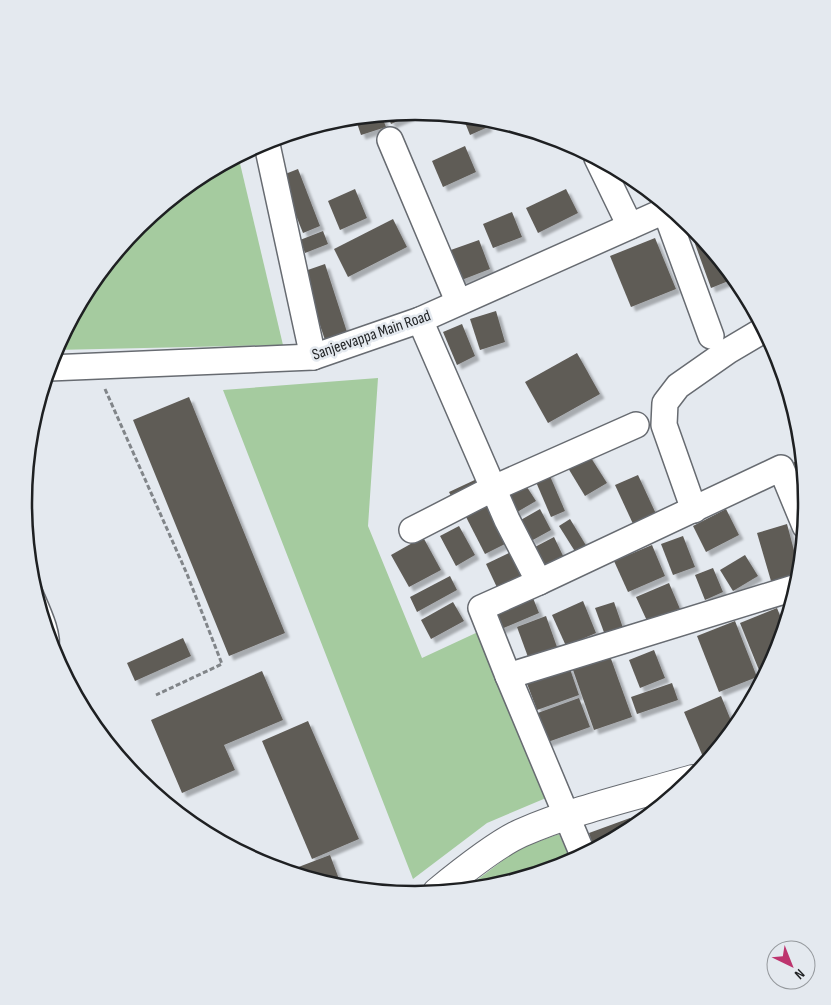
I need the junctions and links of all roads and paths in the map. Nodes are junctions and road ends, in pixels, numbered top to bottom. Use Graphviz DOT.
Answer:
graph roads {
  1 [pos="390,140"];
  2 [pos="268,149"];
  3 [pos="602,168"];
  4 [pos="663,211"];
  5 [pos="671,218"];
  6 [pos="630,226"];
  7 [pos="458,301"];
  8 [pos="420,320"];
  9 [pos="759,333"];
  10 [pos="711,336"];
  11 [pos="313,357"];
  12 [pos="95,366"];
  13 [pos="57,368"];
  14 [pos="636,425"];
  15 [pos="494,488"];
  16 [pos="798,493"];
  17 [pos="694,510"];
  18 [pos="412,530"];
  19 [pos="539,582"];
  20 [pos="788,590"];
  21 [pos="508,676"];
  22 [pos="156,695"];
  23 [pos="673,785"];
  24 [pos="567,817"];
  25 [pos="580,848"];
  26 [pos="447,884"];
  1 -- 7 [label="street"];
  2 -- 11 [label="street"];
  3 -- 6 [label="street"];
  4 -- 6 [label="street, Sanjeevappa Main Road"];
  5 -- 10 [label="street"];
  6 -- 7 [label="street, Sanjeevappa Main Road"];
  7 -- 8 [label="street, Sanjeevappa Main Road"];
  8 -- 11 [label="street, Sanjeevappa Main Road"];
  8 -- 15 [label="street"];
  9 -- 17 [label="street"];
  11 -- 12 [label="street, Sanjeevappa Main Road"];
  12 -- 13 [label="street, Sanjeevappa Main Road"];
  12 -- 22 [label="path"];
  14 -- 15 [label="street"];
  15 -- 18 [label="street"];
  15 -- 19 [label="street"];
  16 -- 17 [label="street"];
  17 -- 19 [label="street"];
  19 -- 21 [label="street"];
  20 -- 21 [label="street"];
  21 -- 24 [label="street"];
  23 -- 24 [label="street"];
  24 -- 25 [label="street"];
  24 -- 26 [label="street"];
}
